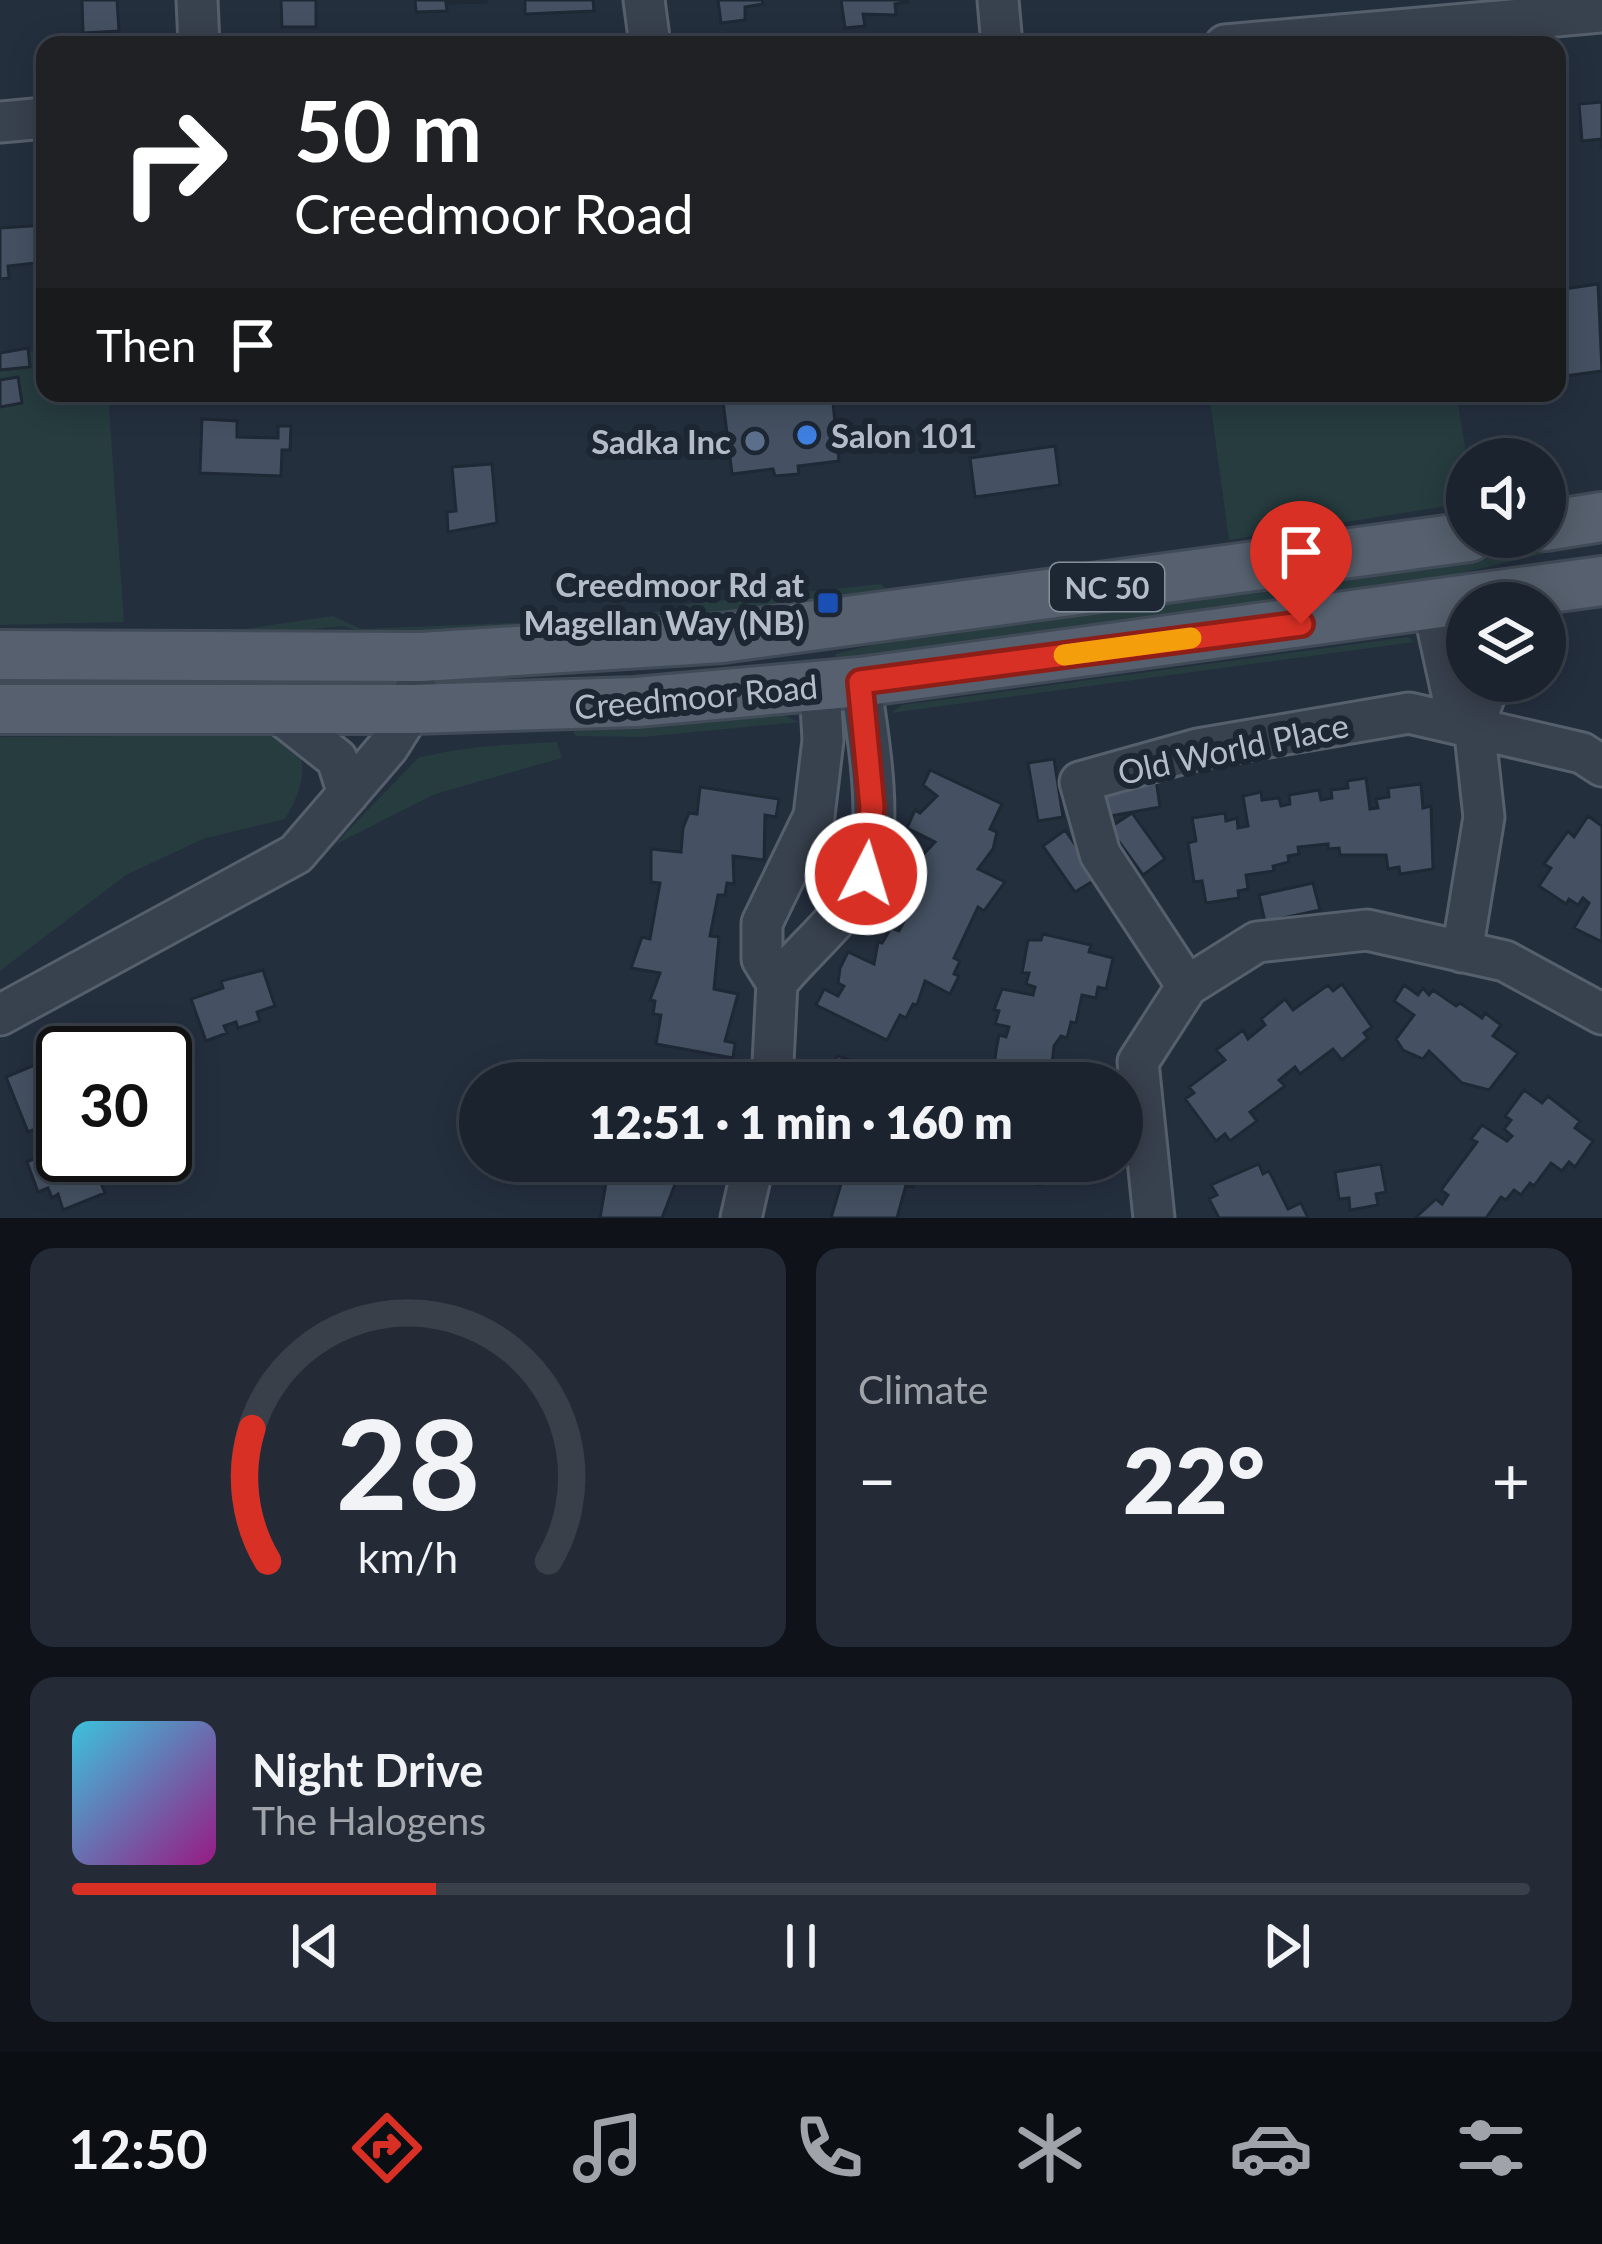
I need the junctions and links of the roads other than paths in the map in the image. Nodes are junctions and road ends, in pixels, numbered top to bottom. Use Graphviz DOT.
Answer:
graph roads {
  1 [pos="197,0"];
  2 [pos="644,0"];
  3 [pos="998,0"];
  4 [pos="1602,12"];
  5 [pos="1440,13"];
  6 [pos="199,36"];
  7 [pos="649,36"];
  8 [pos="1001,36"];
  9 [pos="1285,36"];
  10 [pos="36,119"];
  11 [pos="0,122"];
  12 [pos="1602,517"];
  13 [pos="1566,523"];
  14 [pos="1446,540"];
  15 [pos="1602,581"];
  16 [pos="1566,587"];
  17 [pos="1446,605"];
  18 [pos="1433,606"];
  19 [pos="0,655"];
  20 [pos="421,657"];
  21 [pos="840,684"];
  22 [pos="1482,702"];
  23 [pos="271,707"];
  24 [pos="0,709"];
  25 [pos="412,709"];
  26 [pos="1474,725"];
  27 [pos="1602,766"];
  28 [pos="347,794"];
  29 [pos="1462,952"];
  30 [pos="777,983"];
  31 [pos="1186,986"];
  32 [pos="1602,1014"];
  33 [pos="0,1015"];
  34 [pos="773,1062"];
  35 [pos="749,1182"];
  36 [pos="741,1218"];
  37 [pos="1154,1218"];
  1 -- 6 [label="street"];
  2 -- 7 [label="street"];
  3 -- 8 [label="street"];
  4 -- 5 [label="street"];
  5 -- 9 [label="street"];
  10 -- 11 [label="street"];
  12 -- 13 [label="main road"];
  14 -- 20 [label="main road, Creedmoor Road / NC 50"];
  15 -- 16 [label="main road, Creedmoor Road / NC 50"];
  17 -- 18 [label="main road, Creedmoor Road / NC 50"];
  18 -- 21 [label="main road, Creedmoor Road / NC 50"];
  18 -- 26 [label="street"];
  19 -- 20 [label="main road, Creedmoor Road / NC 50"];
  20 -- 25 [label="street"];
  21 -- 25 [label="main road, Creedmoor Road / NC 50"];
  21 -- 30 [label="street"];
  21 -- 30 [label="street"];
  22 -- 26 [label="street"];
  23 -- 24 [label="main road, Creedmoor Road / NC 50"];
  23 -- 25 [label="main road, Creedmoor Road / NC 50"];
  23 -- 28 [label="street"];
  25 -- 28 [label="street"];
  26 -- 27 [label="street, Old World Place"];
  26 -- 29 [label="street"];
  26 -- 31 [label="street, Old World Place"];
  28 -- 33 [label="street"];
  29 -- 31 [label="street"];
  29 -- 32 [label="street"];
  30 -- 34 [label="street"];
  31 -- 37 [label="street"];
  35 -- 36 [label="street"];
}
